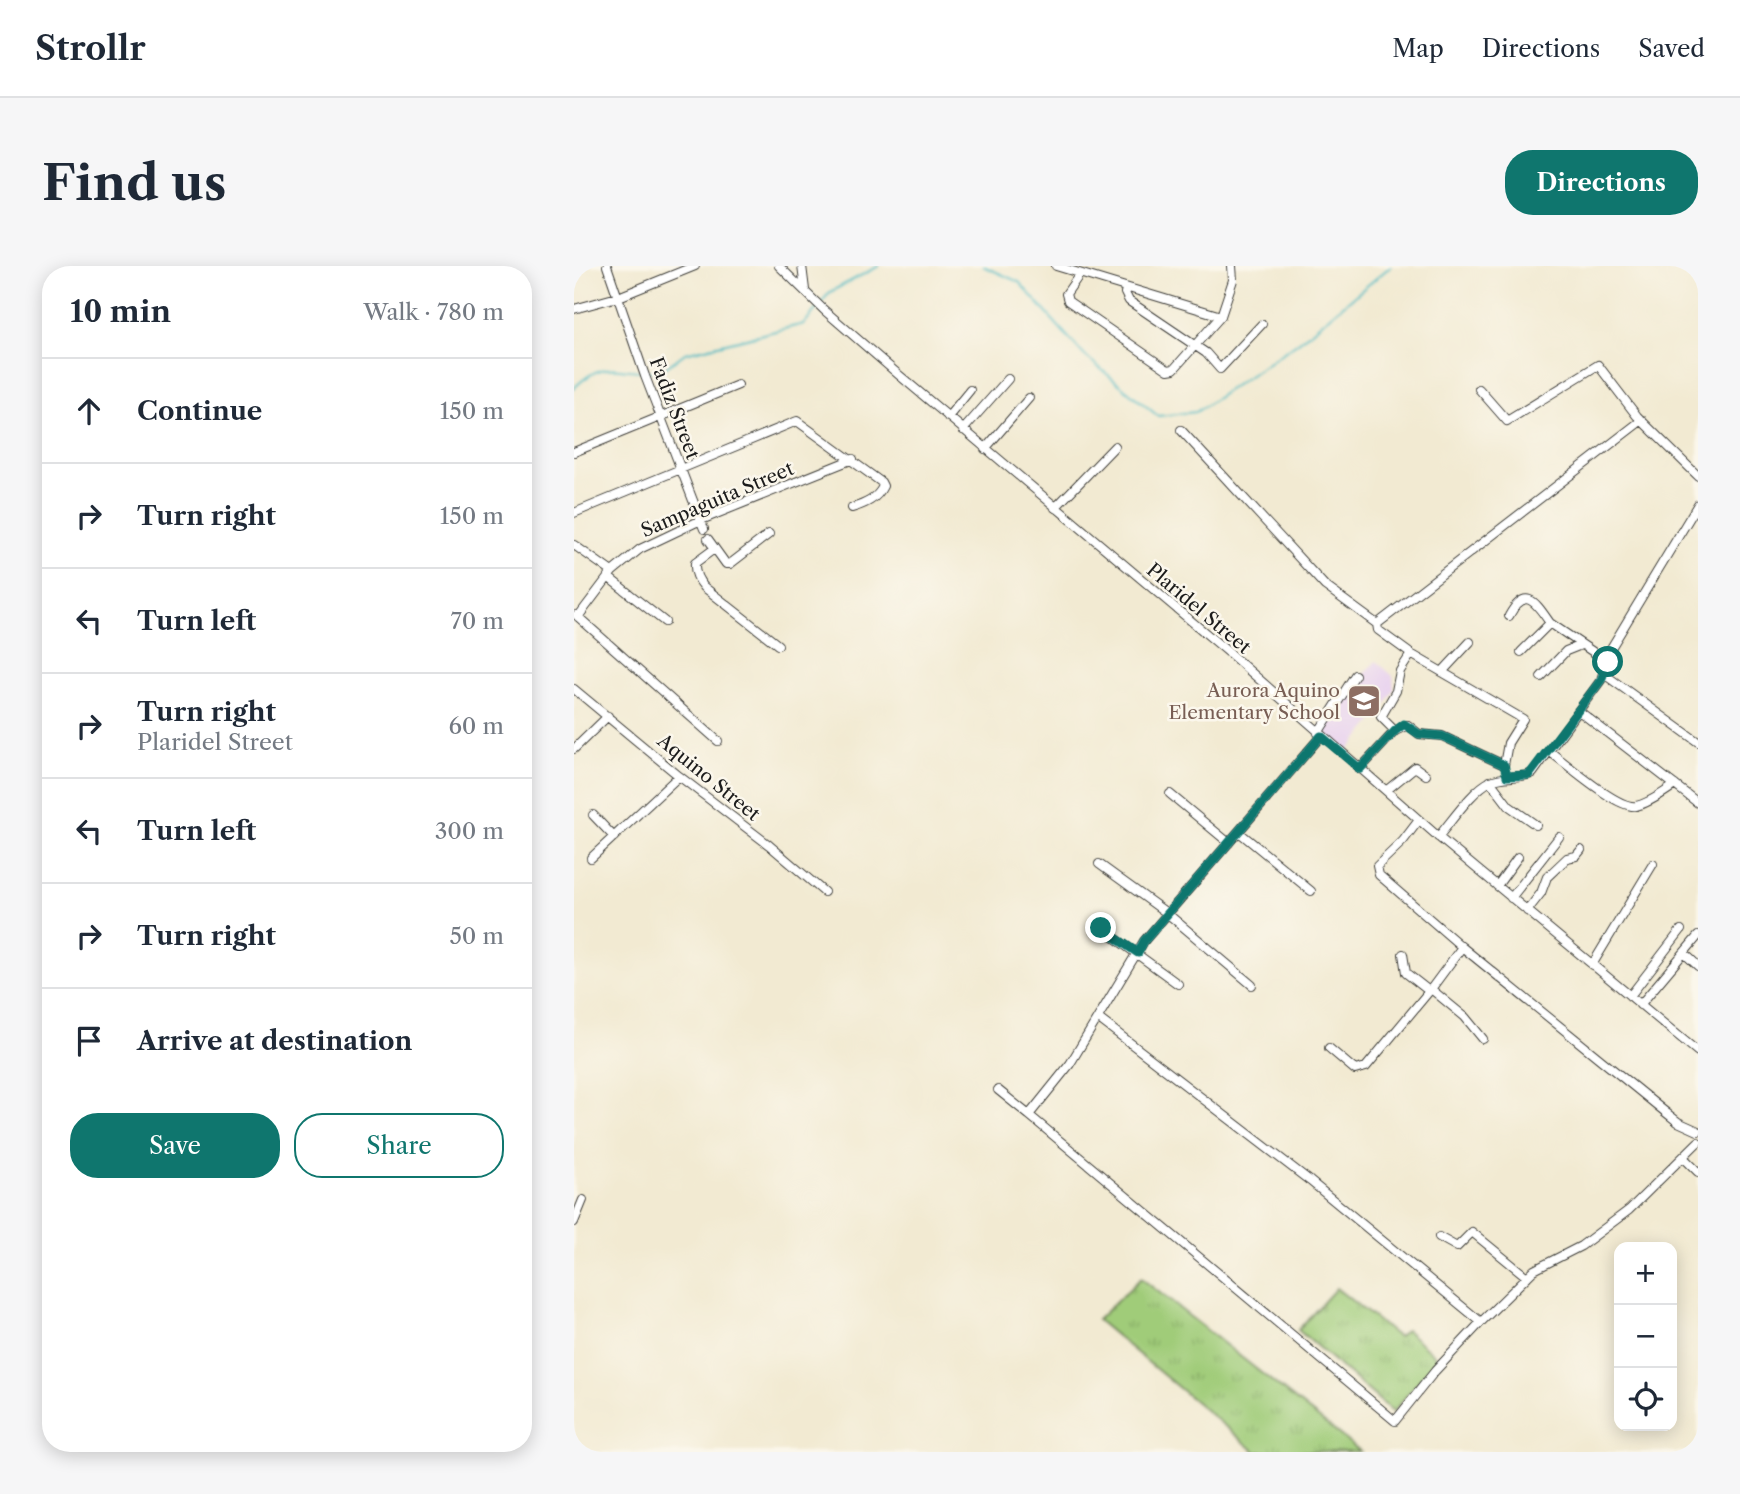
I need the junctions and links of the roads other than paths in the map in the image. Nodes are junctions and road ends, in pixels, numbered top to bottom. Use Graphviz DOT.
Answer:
graph roads {
  1 [pos="607,266"];
  2 [pos="695,266"];
  3 [pos="779,266"];
  4 [pos="802,266"];
  5 [pos="1056,266"];
  6 [pos="1232,266"];
  7 [pos="1080,274"];
  8 [pos="1126,289"];
  9 [pos="805,290"];
  10 [pos="618,298"];
  11 [pos="574,309"];
  12 [pos="1221,316"];
  13 [pos="1262,324"];
  14 [pos="1195,345"];
  15 [pos="1008,379"];
  16 [pos="738,384"];
  17 [pos="1479,389"];
  18 [pos="970,390"];
  19 [pos="1029,398"];
  20 [pos="661,416"];
  21 [pos="947,417"];
  22 [pos="1642,420"];
  23 [pos="963,430"];
  24 [pos="1181,430"];
  25 [pos="1115,446"];
  26 [pos="985,449"];
  27 [pos="574,453"];
  28 [pos="853,459"];
  29 [pos="681,468"];
  30 [pos="1698,476"];
  31 [pos="1698,504"];
  32 [pos="852,508"];
  33 [pos="1055,508"];
  34 [pos="574,513"];
  35 [pos="701,520"];
  36 [pos="704,529"];
  37 [pos="769,534"];
  38 [pos="708,539"];
  39 [pos="574,545"];
  40 [pos="715,549"];
  41 [pos="610,575"];
  42 [pos="576,615"];
  43 [pos="1509,616"];
  44 [pos="665,622"];
  45 [pos="1550,623"];
  46 [pos="1377,624"];
  47 [pos="1470,642"];
  48 [pos="778,645"];
  49 [pos="1581,645"];
  50 [pos="1521,652"];
  51 [pos="1411,654"];
  52 [pos="1608,662"];
  53 [pos="1442,672"];
  54 [pos="1604,674"];
  55 [pos="1355,675"];
  56 [pos="1541,677"];
  57 [pos="574,689"];
  58 [pos="1578,710"];
  59 [pos="608,716"];
  60 [pos="1395,731"];
  61 [pos="1318,733"];
  62 [pos="718,741"];
  63 [pos="1698,742"];
  64 [pos="574,749"];
  65 [pos="1549,751"];
  66 [pos="1504,765"];
  67 [pos="1360,769"];
  68 [pos="1426,775"];
  69 [pos="679,776"];
  70 [pos="1507,776"];
  71 [pos="1490,781"];
  72 [pos="1675,785"];
  73 [pos="1387,790"];
  74 [pos="1170,794"];
  75 [pos="1698,803"];
  76 [pos="593,815"];
  77 [pos="1419,820"];
  78 [pos="1536,825"];
  79 [pos="1239,832"];
  80 [pos="614,837"];
  81 [pos="1438,837"];
  82 [pos="1559,837"];
  83 [pos="1229,843"];
  84 [pos="1581,850"];
  85 [pos="1518,857"];
  86 [pos="591,858"];
  87 [pos="1099,864"];
  88 [pos="1653,864"];
  89 [pos="1497,886"];
  90 [pos="1311,891"];
  91 [pos="824,892"];
  92 [pos="1511,898"];
  93 [pos="1527,911"];
  94 [pos="1168,915"];
  95 [pos="1681,930"];
  96 [pos="1094,931"];
  97 [pos="1698,936"];
  98 [pos="1462,947"];
  99 [pos="1138,953"];
  100 [pos="1684,953"];
  101 [pos="1403,954"];
  102 [pos="1592,965"];
  103 [pos="1698,966"];
  104 [pos="1178,984"];
  105 [pos="1252,985"];
  106 [pos="1430,990"];
  107 [pos="1630,996"];
  108 [pos="1640,1005"];
  109 [pos="1099,1019"];
  110 [pos="1483,1039"];
  111 [pos="1329,1048"];
  112 [pos="1698,1052"];
  113 [pos="998,1090"];
  114 [pos="1029,1115"];
  115 [pos="1697,1131"];
  116 [pos="1695,1146"];
  117 [pos="1684,1158"];
  118 [pos="1698,1172"];
  119 [pos="583,1200"];
  120 [pos="574,1222"];
  121 [pos="1439,1237"];
  122 [pos="1527,1277"];
  123 [pos="1481,1322"];
  1 -- 10 [label="street, Fadiz Street"];
  2 -- 10 [label="street"];
  3 -- 9 [label="street, Plaridel Street"];
  4 -- 9 [label="street"];
  5 -- 7 [label="street"];
  6 -- 12 [label="street"];
  7 -- 8 [label="street"];
  7 -- 14 [label="street"];
  8 -- 12 [label="street"];
  8 -- 14 [label="street"];
  9 -- 21 [label="street, Plaridel Street"];
  10 -- 11 [label="street"];
  10 -- 20 [label="street, Fadiz Street"];
  12 -- 14 [label="street"];
  13 -- 14 [label="street"];
  15 -- 23 [label="street"];
  16 -- 20 [label="street"];
  17 -- 22 [label="street"];
  18 -- 21 [label="street"];
  19 -- 26 [label="street"];
  20 -- 27 [label="street"];
  20 -- 29 [label="street, Fadiz Street"];
  21 -- 23 [label="street, Plaridel Street"];
  22 -- 30 [label="street"];
  22 -- 46 [label="street"];
  23 -- 26 [label="street, Plaridel Street"];
  24 -- 46 [label="street"];
  25 -- 33 [label="street"];
  26 -- 33 [label="street, Plaridel Street"];
  28 -- 29 [label="street"];
  28 -- 32 [label="street"];
  28 -- 35 [label="street, Sampaguita Street"];
  29 -- 34 [label="street"];
  29 -- 35 [label="street, Fadiz Street"];
  31 -- 52 [label="street"];
  33 -- 61 [label="street, Plaridel Street"];
  35 -- 36 [label="street, Fadiz Street"];
  35 -- 41 [label="street, Sampaguita Street"];
  37 -- 40 [label="street"];
  38 -- 40 [label="street"];
  39 -- 41 [label="street"];
  40 -- 48 [label="street"];
  41 -- 42 [label="street, Sampaguita Street"];
  41 -- 44 [label="street"];
  42 -- 62 [label="street"];
  43 -- 45 [label="street"];
  45 -- 49 [label="street"];
  45 -- 50 [label="street"];
  46 -- 51 [label="street"];
  47 -- 53 [label="street"];
  49 -- 52 [label="street"];
  49 -- 56 [label="street"];
  51 -- 53 [label="street"];
  51 -- 60 [label="street"];
  52 -- 54 [label="street"];
  53 -- 66 [label="street"];
  54 -- 58 [label="street"];
  54 -- 63 [label="street"];
  55 -- 61 [label="street"];
  57 -- 59 [label="street, Aquino Street"];
  58 -- 65 [label="street"];
  58 -- 72 [label="street"];
  59 -- 64 [label="street"];
  59 -- 69 [label="street, Aquino Street"];
  60 -- 66 [label="street"];
  60 -- 67 [label="street"];
  61 -- 67 [label="street, Plaridel Street"];
  61 -- 79 [label="street"];
  65 -- 70 [label="street"];
  65 -- 72 [label="street"];
  66 -- 70 [label="street"];
  67 -- 73 [label="street, Plaridel Street"];
  68 -- 73 [label="street"];
  69 -- 80 [label="street"];
  69 -- 91 [label="street, Aquino Street"];
  70 -- 71 [label="street"];
  71 -- 78 [label="street"];
  71 -- 81 [label="street"];
  72 -- 75 [label="street"];
  73 -- 77 [label="street, Plaridel Street"];
  74 -- 83 [label="street"];
  76 -- 80 [label="street"];
  77 -- 81 [label="street, Plaridel Street"];
  77 -- 98 [label="street"];
  79 -- 83 [label="street"];
  79 -- 90 [label="street"];
  80 -- 86 [label="street"];
  81 -- 89 [label="street, Plaridel Street"];
  82 -- 92 [label="street"];
  83 -- 94 [label="street"];
  84 -- 93 [label="street"];
  85 -- 89 [label="street"];
  87 -- 94 [label="street"];
  88 -- 102 [label="street"];
  89 -- 92 [label="street, Plaridel Street"];
  92 -- 93 [label="street, Plaridel Street"];
  93 -- 102 [label="street, Plaridel Street"];
  94 -- 99 [label="street"];
  94 -- 105 [label="street"];
  95 -- 107 [label="street"];
  96 -- 99 [label="street"];
  97 -- 100 [label="street"];
  98 -- 106 [label="street"];
  98 -- 115 [label="street"];
  99 -- 104 [label="street"];
  99 -- 109 [label="street"];
  100 -- 103 [label="street"];
  100 -- 108 [label="street"];
  101 -- 106 [label="street"];
  102 -- 107 [label="street, Plaridel Street"];
  106 -- 110 [label="street"];
  106 -- 111 [label="street"];
  107 -- 108 [label="street, Plaridel Street"];
  108 -- 112 [label="street, Plaridel Street"];
  109 -- 114 [label="street"];
  109 -- 123 [label="street"];
  113 -- 114 [label="street"];
  114 -- 123 [label="street"];
  115 -- 116 [label="street"];
  116 -- 117 [label="street"];
  117 -- 118 [label="street"];
  117 -- 122 [label="street"];
  119 -- 120 [label="street"];
  121 -- 122 [label="street"];
  122 -- 123 [label="street"];
}
